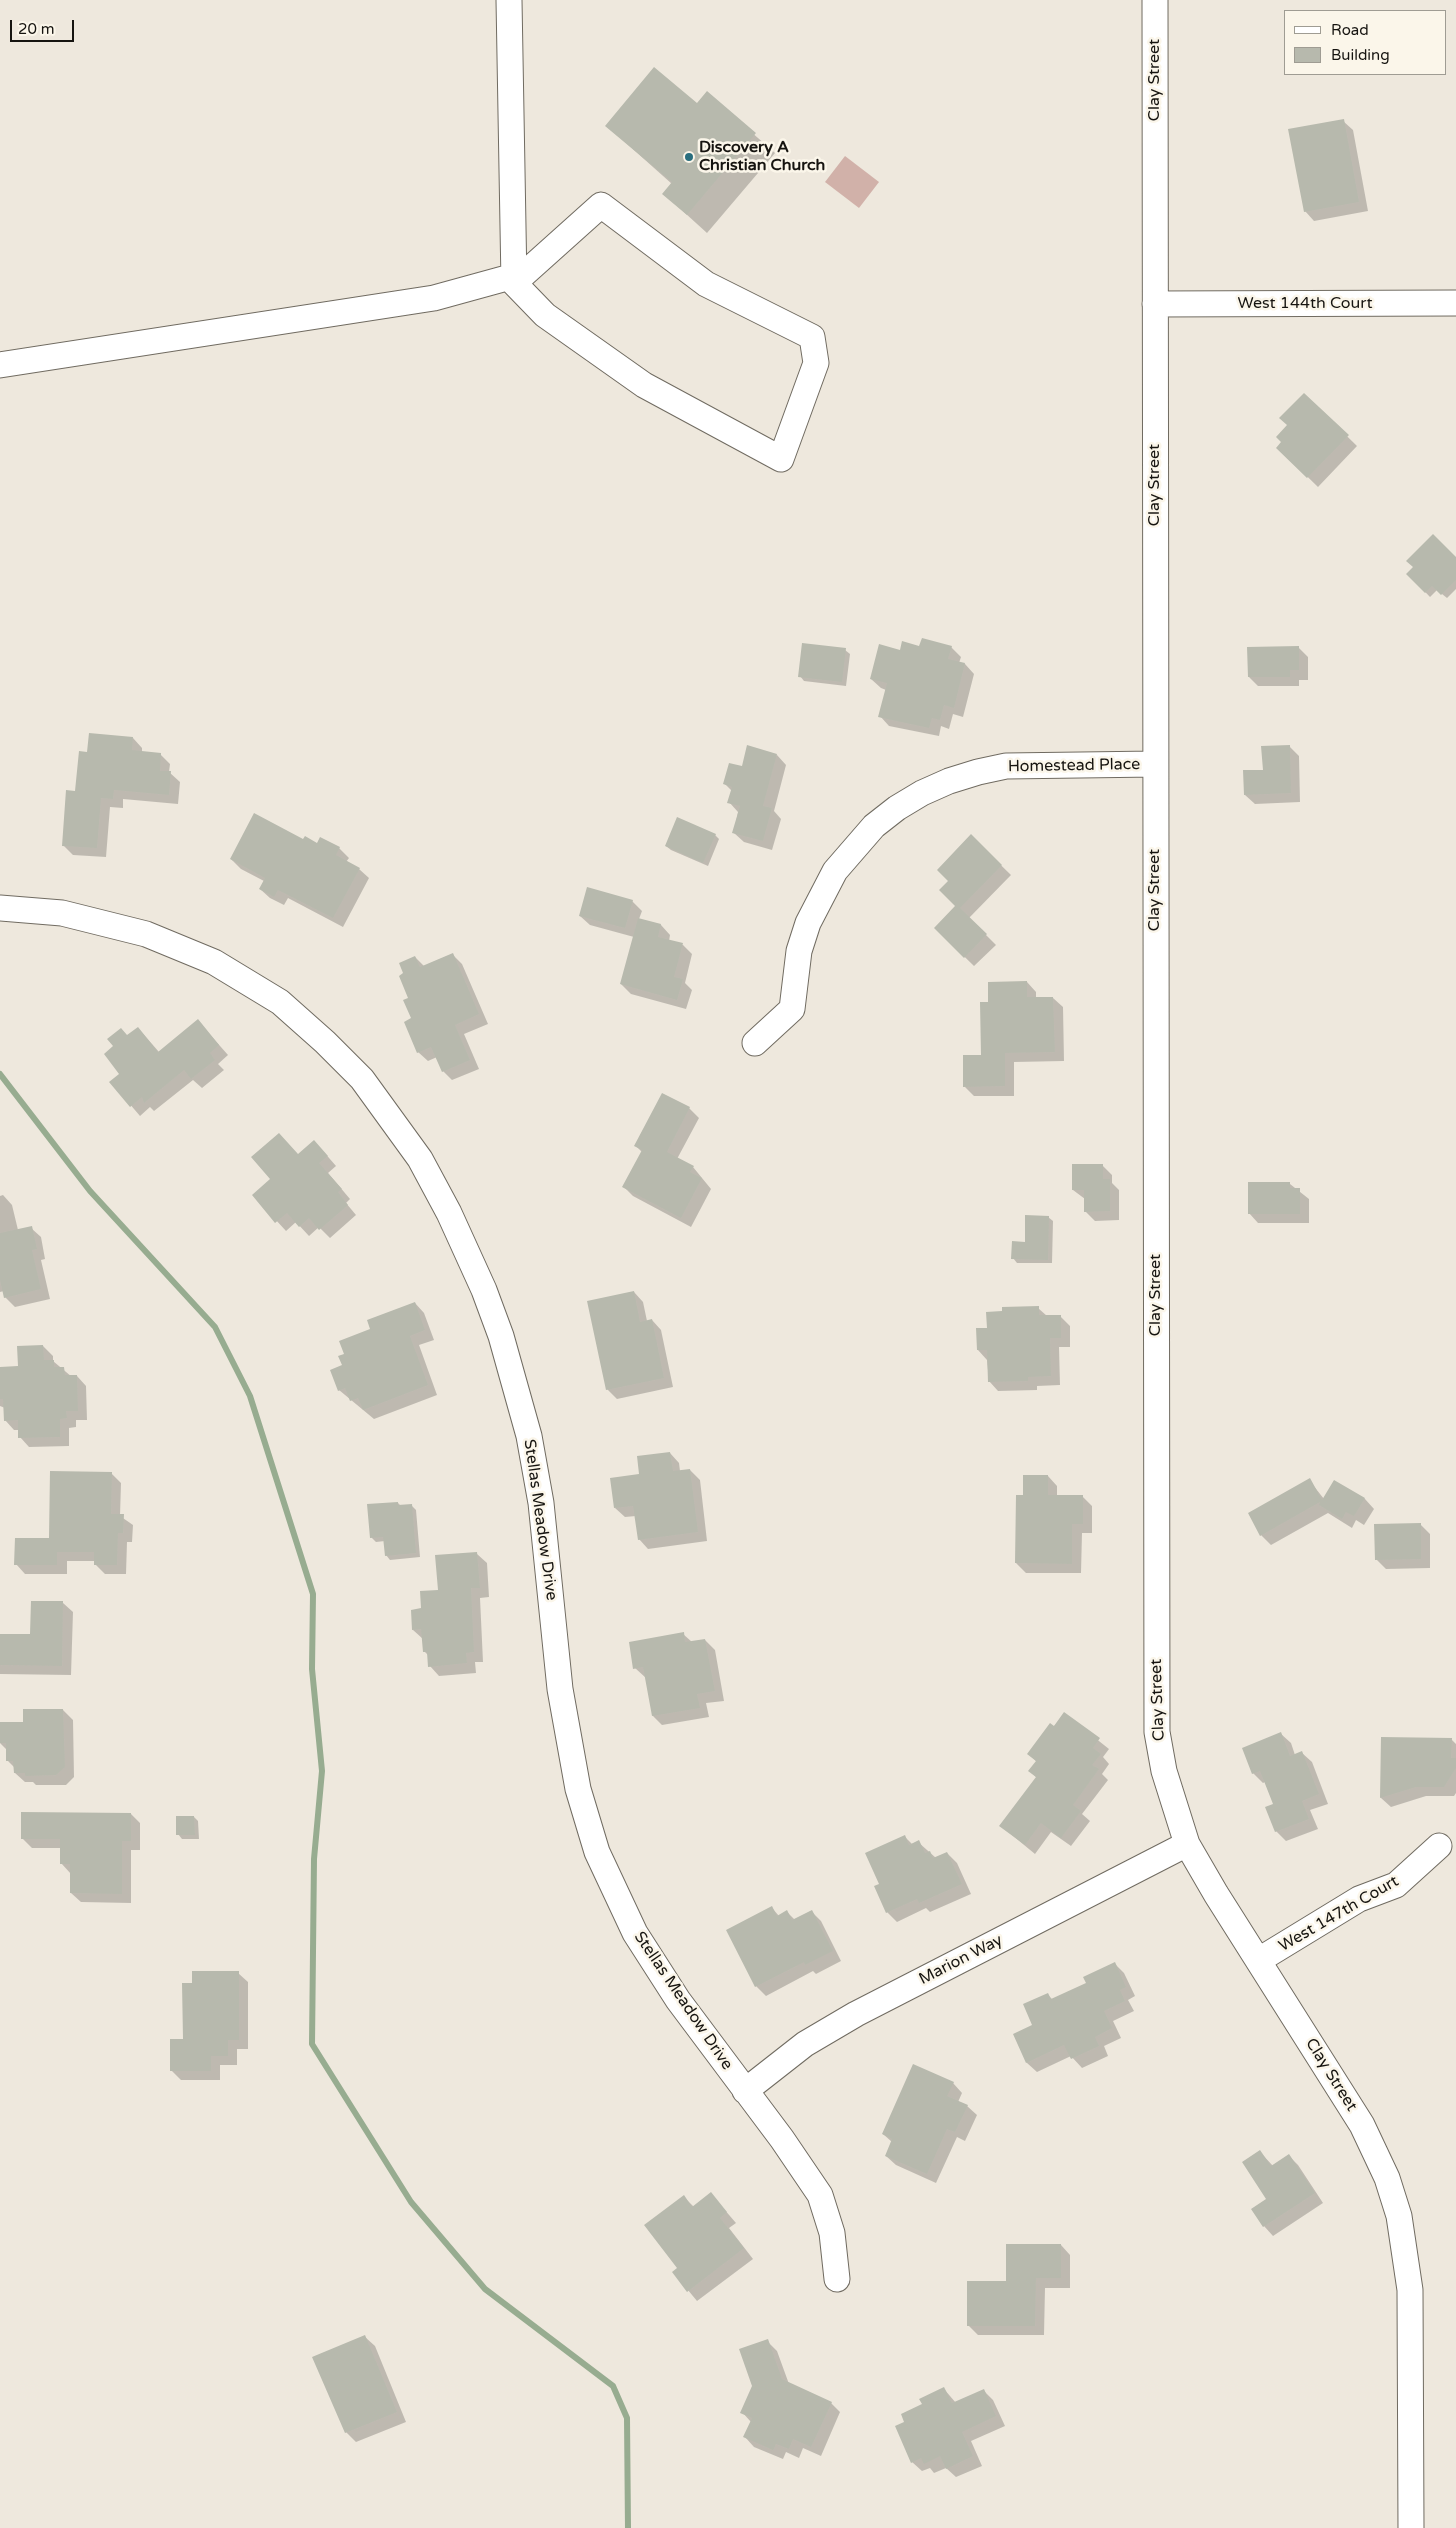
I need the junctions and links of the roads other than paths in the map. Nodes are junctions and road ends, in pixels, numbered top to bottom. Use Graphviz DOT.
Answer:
graph roads {
  1 [pos="509,0"];
  2 [pos="1155,0"];
  3 [pos="514,279"];
  4 [pos="1456,303"];
  5 [pos="1155,304"];
  6 [pos="0,365"];
  7 [pos="1155,764"];
  8 [pos="0,908"];
  9 [pos="755,1043"];
  10 [pos="1187,1844"];
  11 [pos="1439,1846"];
  12 [pos="1259,1960"];
  13 [pos="745,2091"];
  14 [pos="836,2279"];
  15 [pos="1411,2528"];
  1 -- 3 [label="street"];
  2 -- 5 [label="street, Clay Street"];
  3 -- 3 [label="street"];
  3 -- 6 [label="street"];
  4 -- 5 [label="street, West 144th Court"];
  5 -- 7 [label="street, Clay Street"];
  7 -- 9 [label="street, Homestead Place"];
  7 -- 10 [label="street, Clay Street"];
  8 -- 13 [label="street, Stellas Meadow Drive"];
  10 -- 12 [label="street, Clay Street"];
  10 -- 13 [label="street, Marion Way"];
  11 -- 12 [label="street, West 147th Court"];
  12 -- 15 [label="street, Clay Street"];
  13 -- 14 [label="street, Stellas Meadow Drive"];
}
